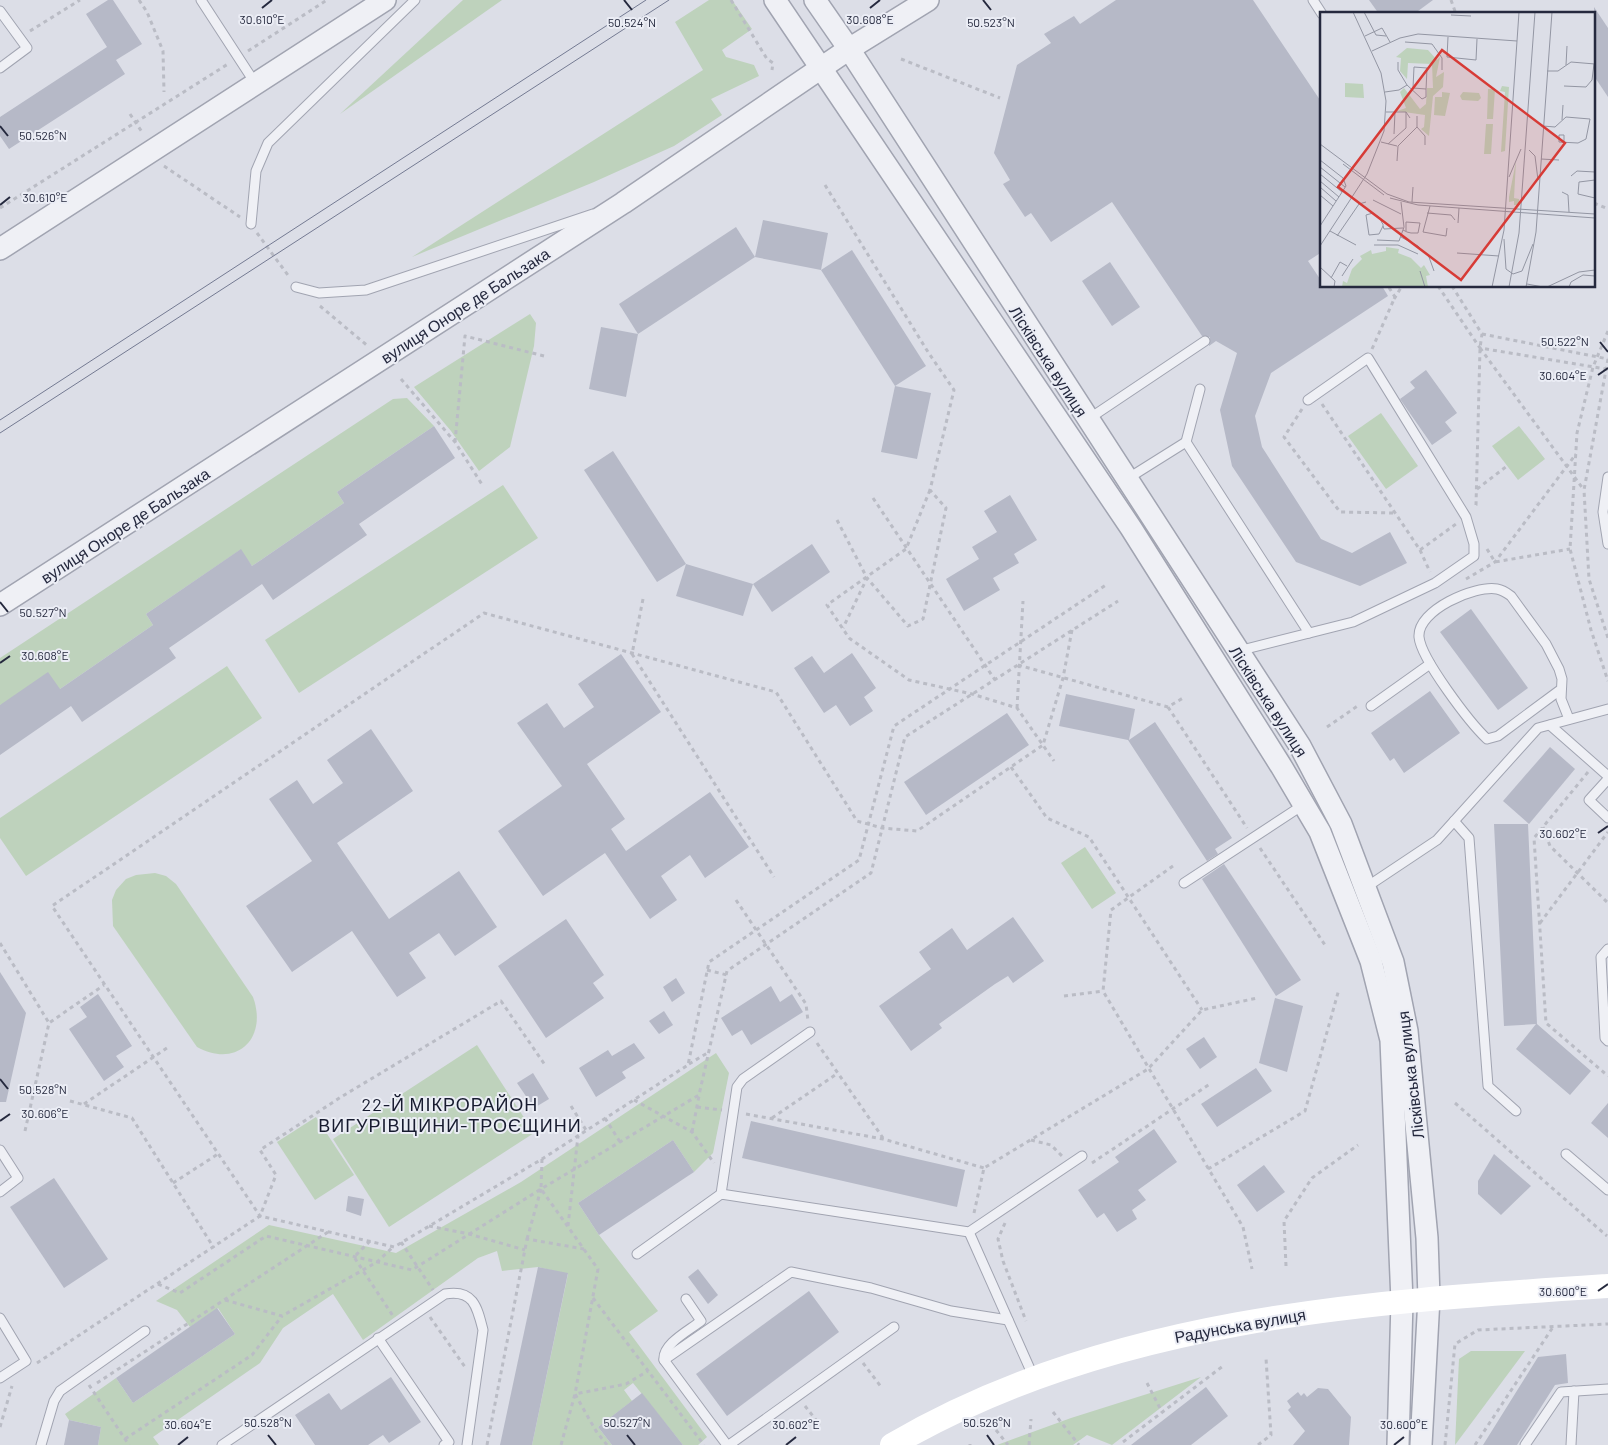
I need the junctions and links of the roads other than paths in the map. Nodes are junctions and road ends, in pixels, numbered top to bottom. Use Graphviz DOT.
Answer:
graph roads {
  1 [pos="201,0"];
  2 [pos="415,0"];
  3 [pos="775,0"];
  4 [pos="815,0"];
  5 [pos="928,0"];
  6 [pos="1314,0"];
  7 [pos="373,3"];
  8 [pos="0,11"];
  9 [pos="1321,12"];
  10 [pos="849,48"];
  11 [pos="0,68"];
  12 [pos="821,68"];
  13 [pos="255,84"];
  14 [pos="623,203"];
  15 [pos="251,224"];
  16 [pos="0,249"];
  17 [pos="296,287"];
  18 [pos="1205,341"];
  19 [pos="1200,389"];
  20 [pos="1312,397"];
  21 [pos="1087,420"];
  22 [pos="1186,442"];
  23 [pos="1608,477"];
  24 [pos="1126,480"];
  25 [pos="1606,525"];
  26 [pos="1608,544"];
  27 [pos="0,605"];
  28 [pos="1309,633"];
  29 [pos="1238,651"];
  30 [pos="1430,664"];
  31 [pos="1560,690"];
  32 [pos="1371,706"];
  33 [pos="1608,709"];
  34 [pos="1570,720"];
  35 [pos="1550,724"];
  36 [pos="1608,777"];
  37 [pos="1304,804"];
  38 [pos="1608,818"];
  39 [pos="1454,821"];
  40 [pos="1184,883"];
  41 [pos="1365,888"];
  42 [pos="1608,949"];
  43 [pos="810,1032"];
  44 [pos="1608,1041"];
  45 [pos="1516,1111"];
  46 [pos="0,1150"];
  47 [pos="1566,1154"];
  48 [pos="1082,1156"];
  49 [pos="1608,1190"];
  50 [pos="0,1192"];
  51 [pos="720,1194"];
  52 [pos="969,1232"];
  53 [pos="637,1254"];
  54 [pos="1608,1286"];
  55 [pos="1429,1298"];
  56 [pos="686,1299"];
  57 [pos="1402,1300"];
  58 [pos="0,1318"];
  59 [pos="1008,1320"];
  60 [pos="894,1327"];
  61 [pos="145,1331"];
  62 [pos="378,1338"];
  63 [pos="664,1360"];
  64 [pos="0,1378"];
  65 [pos="1034,1378"];
  66 [pos="1608,1389"];
  67 [pos="1574,1391"];
  68 [pos="41,1445"];
  69 [pos="222,1445"];
  70 [pos="444,1445"];
  71 [pos="467,1445"];
  72 [pos="728,1445"];
  73 [pos="892,1445"];
  74 [pos="1398,1445"];
  75 [pos="1420,1445"];
  76 [pos="1525,1445"];
  77 [pos="1571,1445"];
  1 -- 13 [label="lane"];
  2 -- 15 [label="lane"];
  3 -- 12 [label="street, Лісківська вулиця"];
  4 -- 10 [label="street, Лісківська вулиця"];
  5 -- 10 [label="street, вулиця Оноре де Бальзака"];
  6 -- 9 [label="lane"];
  7 -- 13 [label="street"];
  8 -- 11 [label="lane"];
  10 -- 12 [label="street, вулиця Оноре де Бальзака"];
  10 -- 21 [label="street, Лісківська вулиця"];
  12 -- 14 [label="street, вулиця Оноре де Бальзака"];
  12 -- 37 [label="street, Лісківська вулиця"];
  13 -- 16 [label="street"];
  14 -- 17 [label="lane"];
  14 -- 27 [label="street, вулиця Оноре де Бальзака"];
  18 -- 21 [label="lane"];
  19 -- 22 [label="lane"];
  20 -- 28 [label="lane"];
  21 -- 24 [label="street, Лісківська вулиця"];
  22 -- 24 [label="lane"];
  22 -- 28 [label="lane"];
  23 -- 25 [label="lane"];
  24 -- 29 [label="street, Лісківська вулиця"];
  25 -- 26 [label="lane"];
  28 -- 29 [label="lane"];
  29 -- 41 [label="street, Лісківська вулиця"];
  30 -- 31 [label="lane"];
  30 -- 31 [label="lane"];
  30 -- 32 [label="lane"];
  31 -- 34 [label="lane"];
  33 -- 34 [label="lane"];
  34 -- 35 [label="lane"];
  35 -- 36 [label="lane"];
  35 -- 39 [label="lane"];
  36 -- 38 [label="lane"];
  37 -- 40 [label="lane"];
  37 -- 57 [label="street, Лісківська вулиця"];
  39 -- 41 [label="lane"];
  39 -- 45 [label="lane"];
  41 -- 55 [label="street, Лісківська вулиця"];
  42 -- 44 [label="lane"];
  43 -- 51 [label="lane"];
  46 -- 50 [label="lane"];
  47 -- 49 [label="lane"];
  48 -- 52 [label="lane"];
  51 -- 52 [label="lane"];
  51 -- 53 [label="lane"];
  52 -- 59 [label="lane"];
  54 -- 55 [label="main road, Радунська вулиця"];
  55 -- 57 [label="main road, Радунська вулиця"];
  55 -- 75 [label="street, Лісківська вулиця"];
  56 -- 63 [label="lane"];
  57 -- 65 [label="main road, Радунська вулиця"];
  57 -- 74 [label="street, Лісківська вулиця"];
  58 -- 64 [label="lane"];
  59 -- 63 [label="lane"];
  59 -- 65 [label="lane"];
  60 -- 72 [label="lane"];
  61 -- 68 [label="lane"];
  62 -- 69 [label="lane"];
  62 -- 70 [label="lane"];
  62 -- 71 [label="lane"];
  63 -- 72 [label="lane"];
  65 -- 73 [label="main road, Радунська вулиця"];
  66 -- 67 [label="lane"];
  67 -- 76 [label="lane"];
  67 -- 77 [label="lane"];
}
